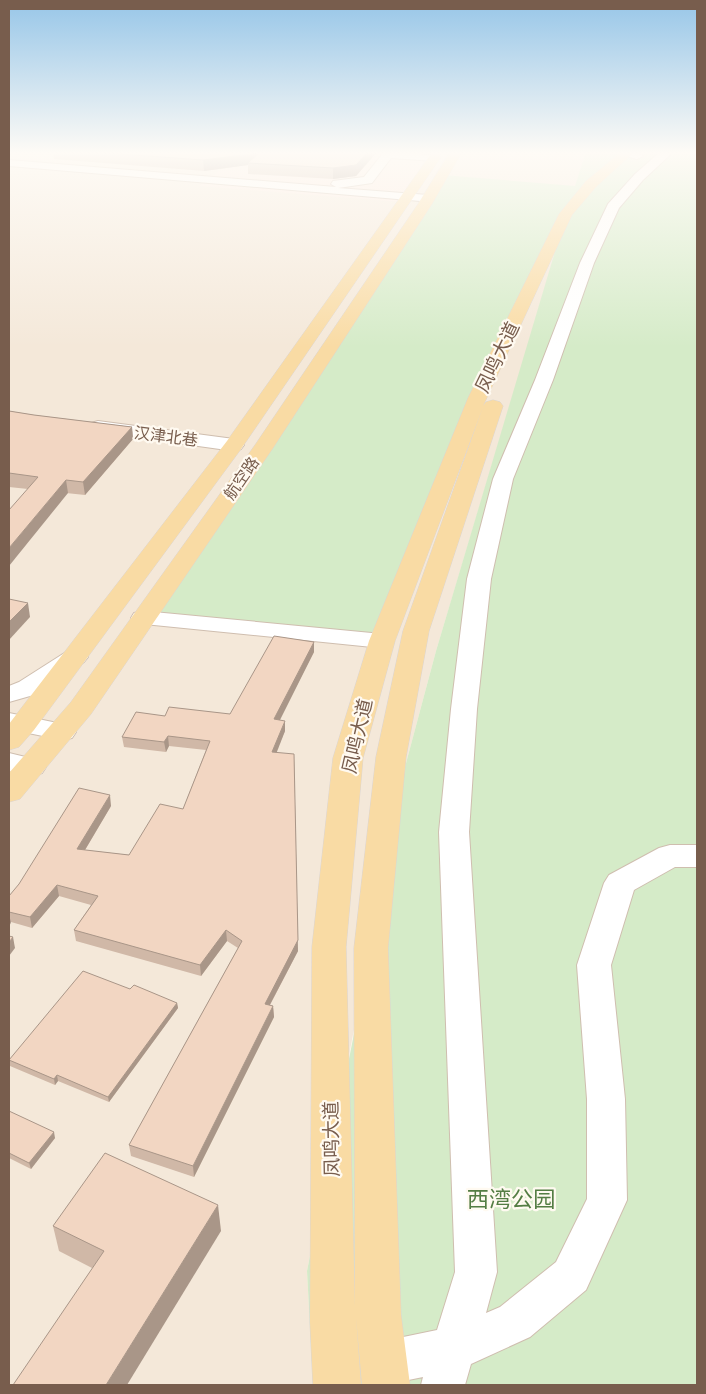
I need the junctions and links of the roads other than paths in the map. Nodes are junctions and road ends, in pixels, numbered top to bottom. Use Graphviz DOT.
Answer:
graph roads {
  1 [pos="391,217"];
  2 [pos="417,217"];
  3 [pos="565,217"];
  4 [pos="581,217"];
  5 [pos="608,217"];
  6 [pos="77,424"];
  7 [pos="234,445"];
  8 [pos="143,618"];
  9 [pos="382,641"];
  10 [pos="75,657"];
  11 [pos="9,694"];
  12 [pos="14,729"];
  13 [pos="62,732"];
  14 [pos="20,765"];
  15 [pos="9,792"];
  16 [pos="697,856"];
  17 [pos="454,1349"];
  18 [pos="385,1374"];
  19 [pos="337,1385"];
  20 [pos="443,1385"];
  1 -- 7 [label="main road, 航空路"];
  2 -- 8 [label="main road, 航空路"];
  3 -- 9 [label="main road, 凤鸣大道"];
  4 -- 18 [label="main road, 凤鸣大道"];
  5 -- 17 [label="street"];
  6 -- 7 [label="street, 汉津北巷"];
  7 -- 10 [label="main road, 航空路"];
  8 -- 9 [label="street"];
  8 -- 13 [label="main road, 航空路"];
  9 -- 19 [label="main road, 凤鸣大道"];
  10 -- 11 [label="street"];
  10 -- 12 [label="main road, 航空路"];
  12 -- 13 [label="street"];
  13 -- 14 [label="main road, 航空路"];
  14 -- 15 [label="main road, 航空路"];
  16 -- 17 [label="street"];
  17 -- 18 [label="street"];
  17 -- 20 [label="street"];
}
